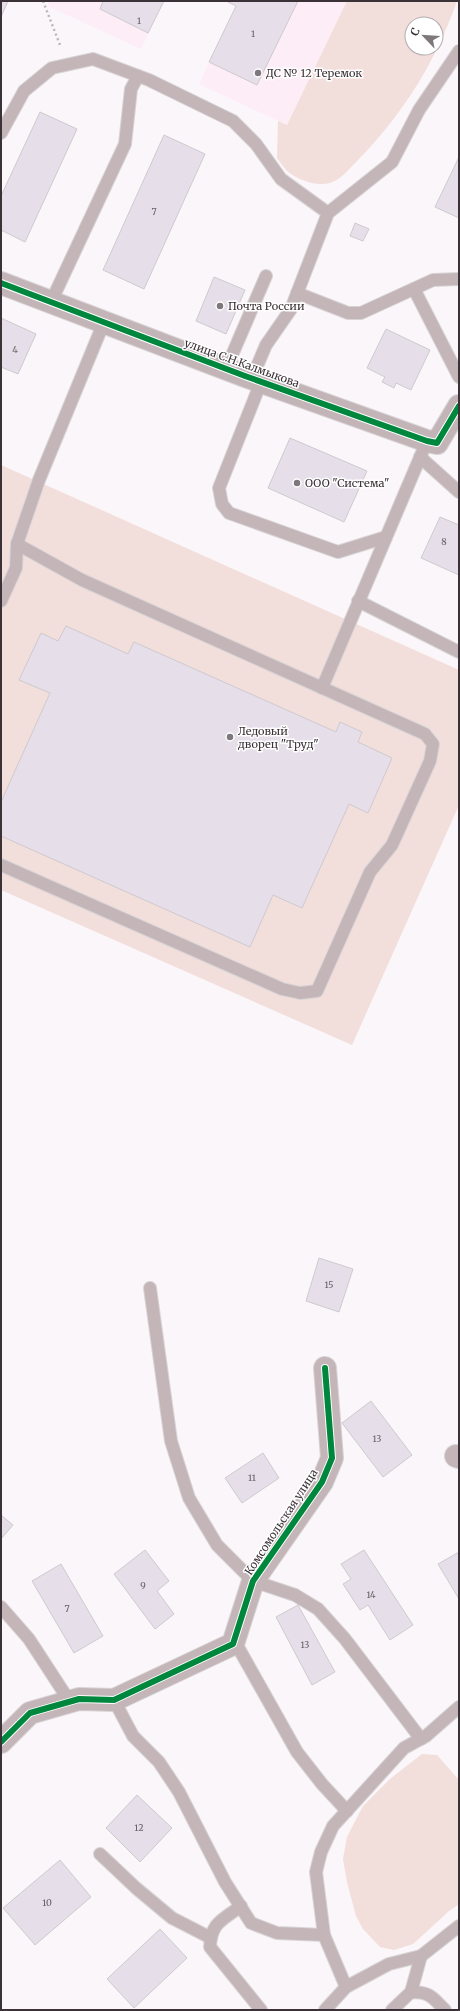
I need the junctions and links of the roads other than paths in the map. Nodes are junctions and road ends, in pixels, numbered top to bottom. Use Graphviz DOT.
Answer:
graph roads {
  1 [pos="459,51"];
  2 [pos="138,76"];
  3 [pos="1,133"];
  4 [pos="328,213"];
  5 [pos="266,276"];
  6 [pos="459,279"];
  7 [pos="1,283"];
  8 [pos="414,290"];
  9 [pos="297,293"];
  10 [pos="51,302"];
  11 [pos="104,322"];
  12 [pos="226,369"];
  13 [pos="459,377"];
  14 [pos="256,380"];
  15 [pos="459,406"];
  16 [pos="424,449"];
  17 [pos="459,492"];
  18 [pos="386,537"];
  19 [pos="17,544"];
  20 [pos="1,601"];
  21 [pos="358,601"];
  22 [pos="459,652"];
  23 [pos="322,688"];
  24 [pos="1,865"];
  25 [pos="150,1288"];
  26 [pos="325,1368"];
  27 [pos="253,1581"];
  28 [pos="1,1607"];
  29 [pos="234,1640"];
  30 [pos="114,1700"];
  31 [pos="70,1702"];
  32 [pos="459,1707"];
  33 [pos="421,1739"];
  34 [pos="1,1742"];
  35 [pos="347,1811"];
  36 [pos="100,1854"];
  37 [pos="241,1906"];
  38 [pos="459,1926"];
  39 [pos="324,1935"];
  40 [pos="211,1938"];
  41 [pos="421,1956"];
  42 [pos="346,1986"];
  43 [pos="411,1992"];
  44 [pos="261,2010"];
  45 [pos="325,2010"];
  46 [pos="392,2010"];
  47 [pos="445,2010"];
  1 -- 4 [label="lane"];
  2 -- 3 [label="lane"];
  2 -- 4 [label="lane"];
  2 -- 10 [label="lane"];
  4 -- 9 [label="lane"];
  5 -- 12 [label="lane"];
  6 -- 8 [label="lane"];
  7 -- 10 [label="street, улица С.Н.Калмыкова"];
  8 -- 9 [label="lane"];
  8 -- 13 [label="lane"];
  9 -- 14 [label="lane"];
  10 -- 11 [label="street, улица С.Н.Калмыкова"];
  11 -- 12 [label="street, улица С.Н.Калмыкова"];
  11 -- 19 [label="lane"];
  12 -- 14 [label="street, улица С.Н.Калмыкова"];
  14 -- 16 [label="street, улица С.Н.Калмыкова"];
  14 -- 18 [label="lane"];
  15 -- 16 [label="street"];
  16 -- 17 [label="lane"];
  16 -- 18 [label="lane"];
  18 -- 21 [label="lane"];
  19 -- 20 [label="lane"];
  19 -- 23 [label="lane"];
  21 -- 22 [label="lane"];
  21 -- 23 [label="lane"];
  23 -- 24 [label="lane"];
  25 -- 27 [label="lane"];
  26 -- 27 [label="street, Комсомольская улица"];
  27 -- 29 [label="street, Комсомольская улица"];
  27 -- 33 [label="lane"];
  28 -- 31 [label="lane"];
  29 -- 30 [label="street"];
  29 -- 35 [label="lane"];
  30 -- 31 [label="street"];
  30 -- 37 [label="lane"];
  31 -- 34 [label="street"];
  32 -- 33 [label="lane"];
  33 -- 35 [label="lane"];
  35 -- 39 [label="lane"];
  36 -- 40 [label="lane"];
  37 -- 39 [label="lane"];
  37 -- 40 [label="lane"];
  38 -- 41 [label="lane"];
  39 -- 42 [label="lane"];
  40 -- 44 [label="lane"];
  41 -- 42 [label="lane"];
  41 -- 43 [label="lane"];
  42 -- 45 [label="lane"];
  43 -- 46 [label="lane"];
  43 -- 47 [label="lane"];
}
